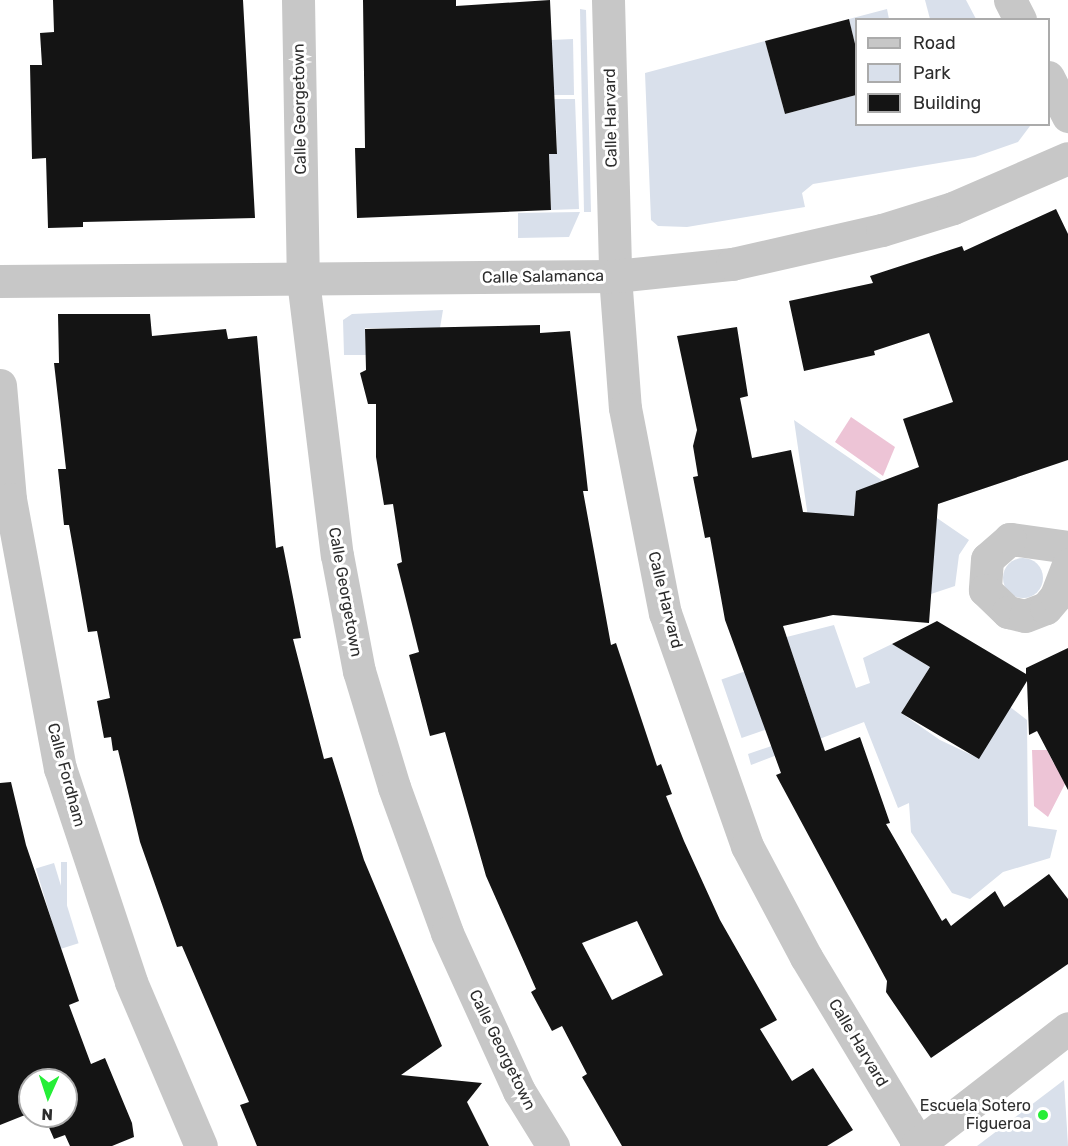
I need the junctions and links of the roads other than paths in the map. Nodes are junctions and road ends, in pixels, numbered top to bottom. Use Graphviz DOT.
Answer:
graph roads {
  1 [pos="298,0"];
  2 [pos="608,0"];
  3 [pos="1011,0"];
  4 [pos="1019,18"];
  5 [pos="1050,81"];
  6 [pos="1068,116"];
  7 [pos="1068,158"];
  8 [pos="615,276"];
  9 [pos="303,280"];
  10 [pos="0,281"];
  11 [pos="0,385"];
  12 [pos="1068,547"];
  13 [pos="1068,564"];
  14 [pos="1068,1028"];
  15 [pos="918,1145"];
  16 [pos="201,1146"];
  17 [pos="553,1146"];
  1 -- 9 [label="street, Calle Georgetown"];
  2 -- 8 [label="street, Calle Harvard"];
  3 -- 4 [label="street"];
  5 -- 6 [label="street"];
  7 -- 8 [label="street, Calle Salamanca"];
  8 -- 9 [label="street, Calle Salamanca"];
  8 -- 15 [label="street, Calle Harvard"];
  9 -- 10 [label="street, Calle Salamanca"];
  9 -- 17 [label="street, Calle Georgetown"];
  11 -- 16 [label="street, Calle Fordham"];
  12 -- 13 [label="street"];
  14 -- 15 [label="street"];
}
